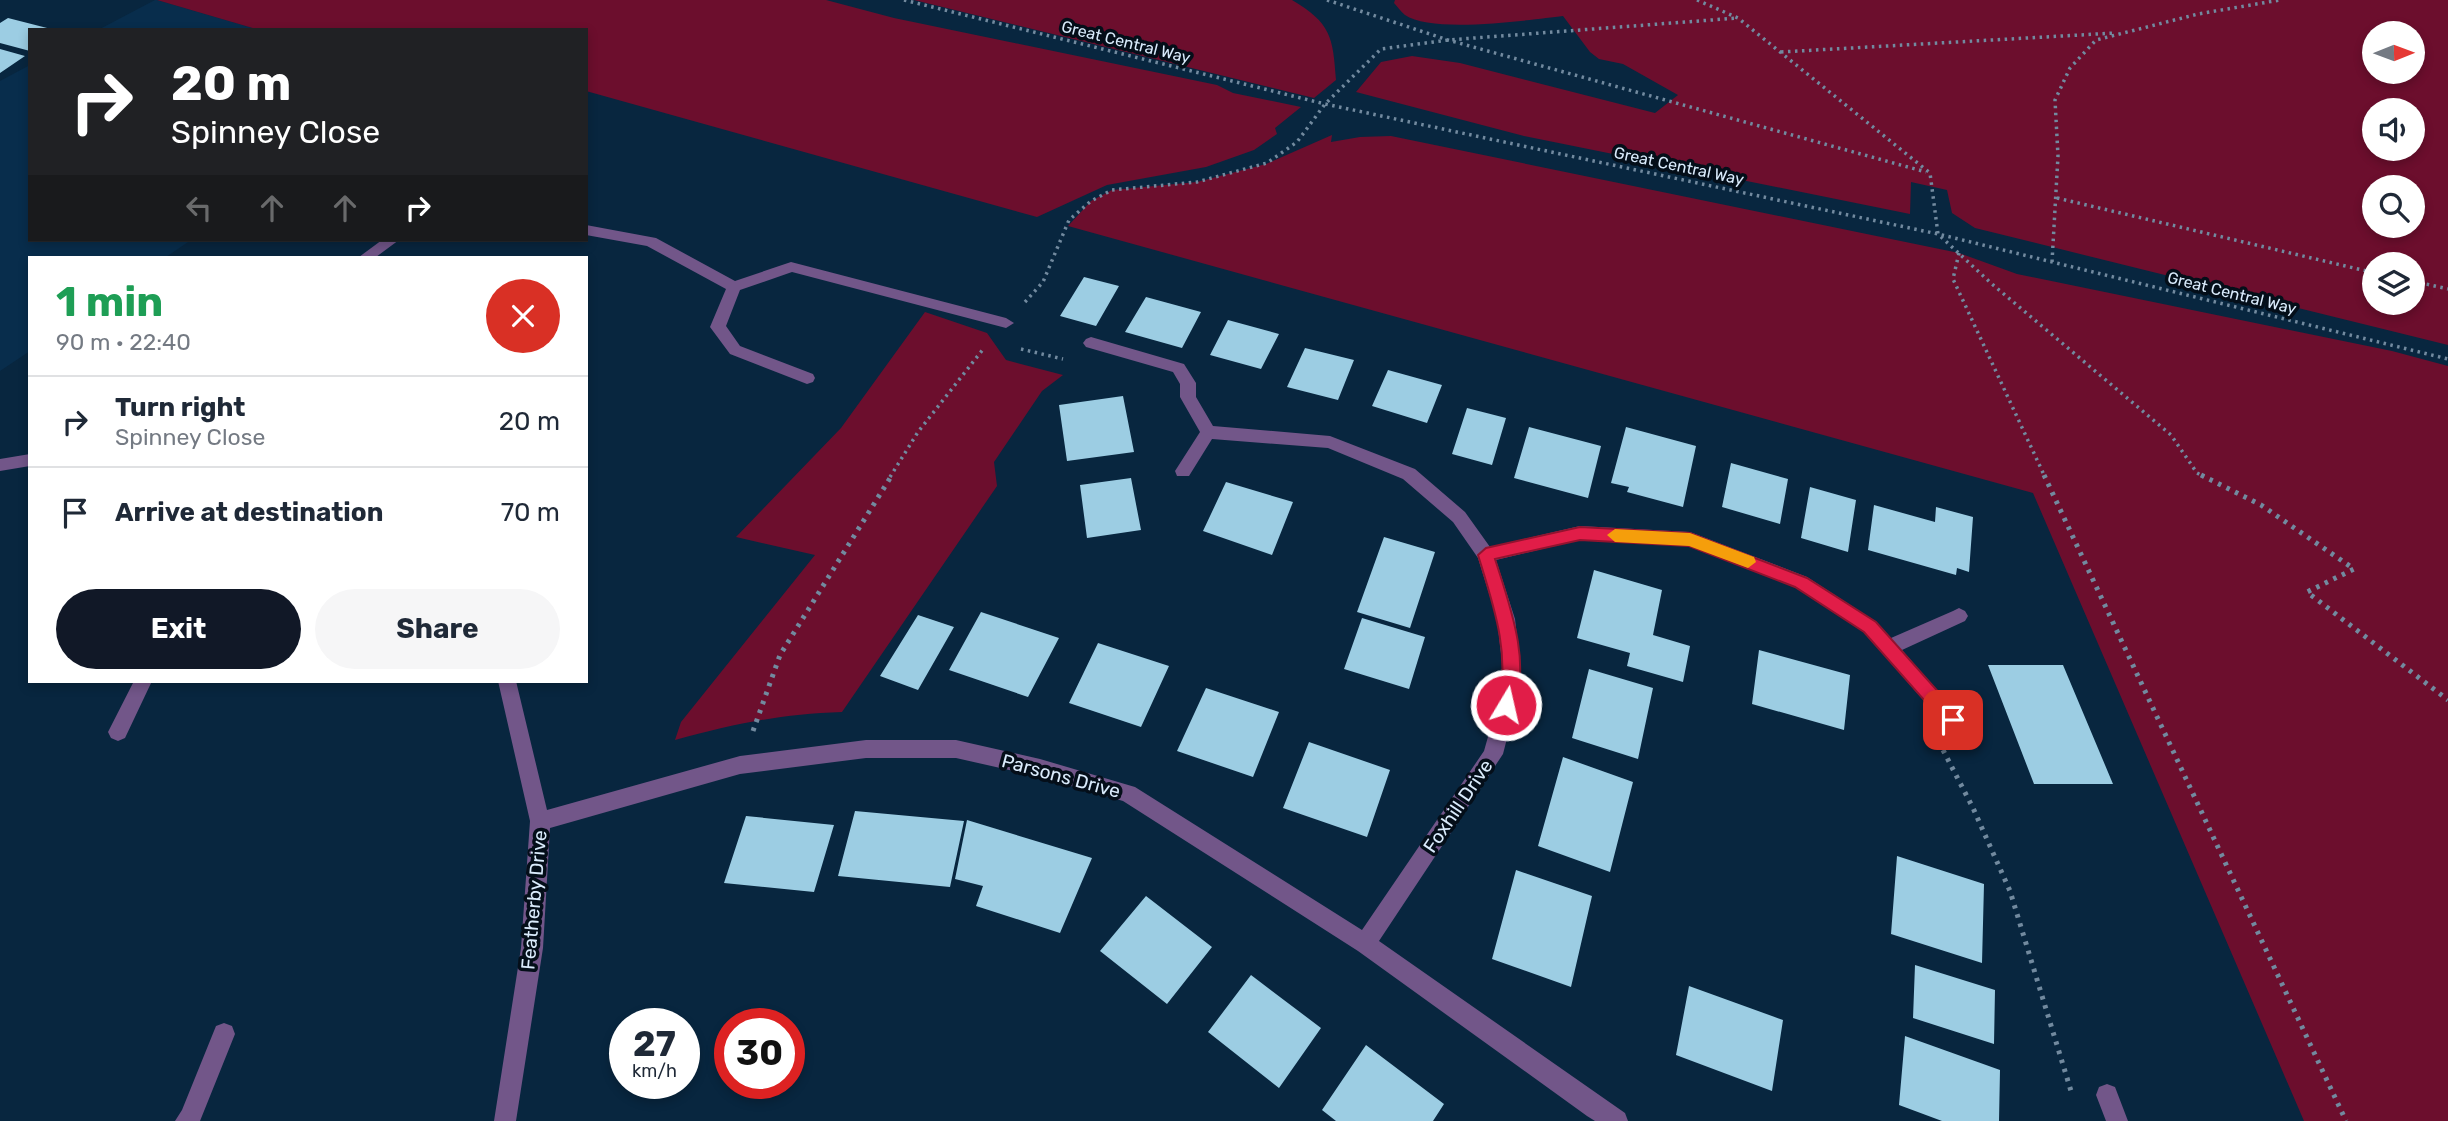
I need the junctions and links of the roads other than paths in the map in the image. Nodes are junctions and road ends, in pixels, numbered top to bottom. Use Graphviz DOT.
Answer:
graph roads {
  1 [pos="588,230"];
  2 [pos="389,242"];
  3 [pos="368,256"];
  4 [pos="734,287"];
  5 [pos="1006,323"];
  6 [pos="1091,343"];
  7 [pos="807,378"];
  8 [pos="1209,432"];
  9 [pos="28,460"];
  10 [pos="0,465"];
  11 [pos="1183,471"];
  12 [pos="1486,555"];
  13 [pos="1959,616"];
  14 [pos="1890,647"];
  15 [pos="142,683"];
  16 [pos="507,683"];
  17 [pos="1953,720"];
  18 [pos="118,732"];
  19 [pos="540,821"];
  20 [pos="1365,944"];
  21 [pos="224,1034"];
  22 [pos="2107,1095"];
  23 [pos="190,1120"];
  24 [pos="505,1121"];
  25 [pos="1617,1121"];
  26 [pos="2117,1121"];
  1 -- 4 [label="street"];
  2 -- 3 [label="street"];
  4 -- 5 [label="street"];
  4 -- 7 [label="street"];
  6 -- 8 [label="street"];
  8 -- 11 [label="street"];
  8 -- 12 [label="street, Foxhill Drive"];
  9 -- 10 [label="street"];
  12 -- 14 [label="street"];
  12 -- 20 [label="street, Foxhill Drive"];
  13 -- 14 [label="street"];
  14 -- 17 [label="street"];
  15 -- 18 [label="street"];
  16 -- 19 [label="street, Featherby Drive"];
  19 -- 20 [label="street, Parsons Drive"];
  19 -- 24 [label="street, Featherby Drive"];
  20 -- 25 [label="street, Parsons Drive"];
  21 -- 23 [label="street"];
  22 -- 26 [label="street"];
}
